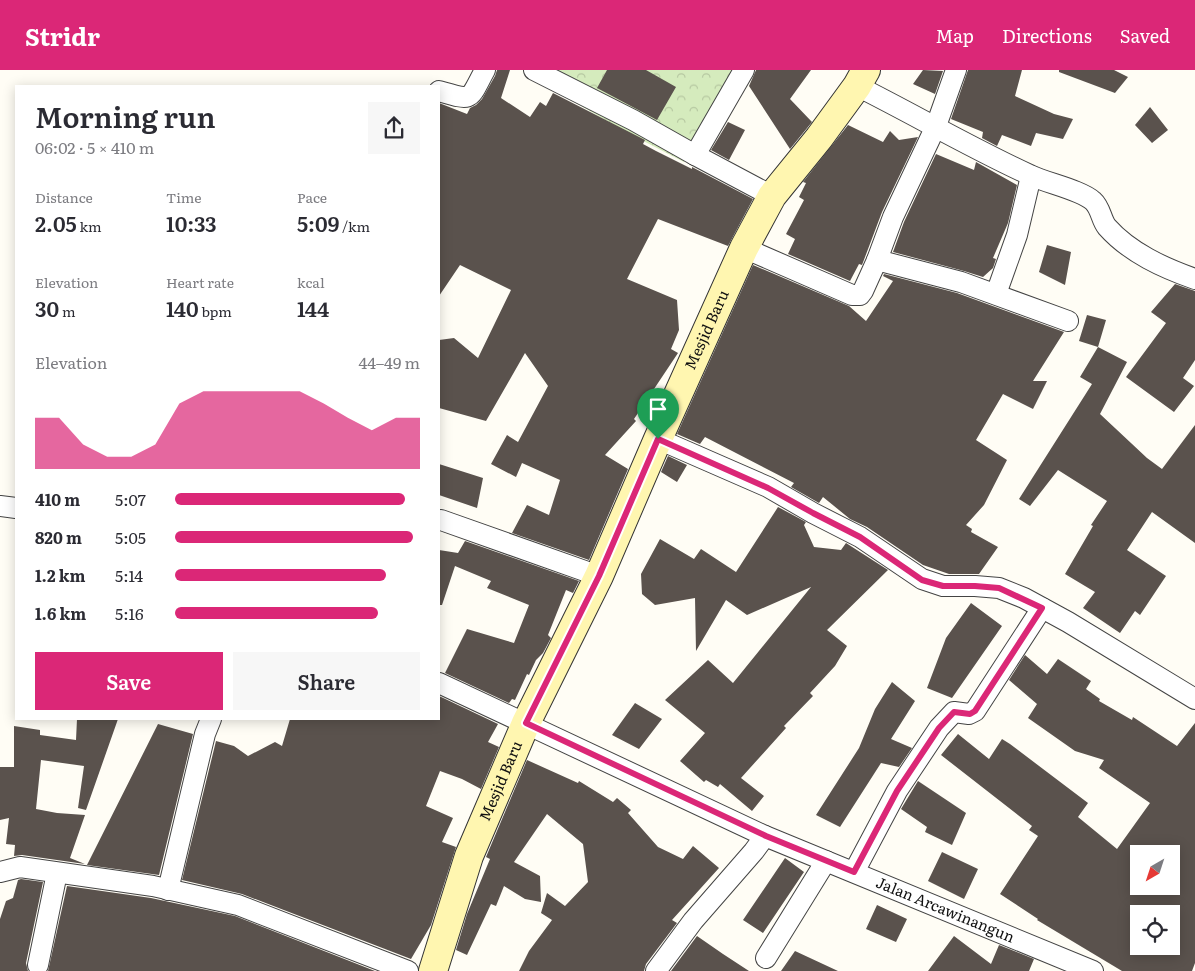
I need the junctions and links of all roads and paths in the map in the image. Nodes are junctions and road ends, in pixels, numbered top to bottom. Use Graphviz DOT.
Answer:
graph roads {
  1 [pos="485,70"];
  2 [pos="534,70"];
  3 [pos="744,70"];
  4 [pos="956,70"];
  5 [pos="861,78"];
  6 [pos="440,91"];
  7 [pos="936,126"];
  8 [pos="695,155"];
  9 [pos="1031,176"];
  10 [pos="772,196"];
  11 [pos="744,248"];
  12 [pos="877,260"];
  13 [pos="1195,280"];
  14 [pos="996,294"];
  15 [pos="1068,321"];
  16 [pos="658,439"];
  17 [pos="0,506"];
  18 [pos="15,508"];
  19 [pos="440,520"];
  20 [pos="599,576"];
  21 [pos="1042,608"];
  22 [pos="440,683"];
  23 [pos="1195,699"];
  24 [pos="211,720"];
  25 [pos="526,723"];
  26 [pos="766,836"];
  27 [pos="826,861"];
  28 [pos="0,872"];
  29 [pos="854,872"];
  30 [pos="57,873"];
  31 [pos="168,890"];
  32 [pos="766,958"];
  33 [pos="38,965"];
  34 [pos="1084,969"];
  35 [pos="408,971"];
  36 [pos="433,971"];
  37 [pos="656,971"];
  1 -- 6 [label="street"];
  2 -- 8 [label="street"];
  3 -- 8 [label="street"];
  4 -- 7 [label="street"];
  5 -- 7 [label="street"];
  5 -- 10 [label="street, Mesjid Baru"];
  7 -- 9 [label="street"];
  7 -- 12 [label="street"];
  8 -- 10 [label="street"];
  9 -- 13 [label="street"];
  9 -- 14 [label="street"];
  10 -- 11 [label="street, Mesjid Baru"];
  11 -- 12 [label="street"];
  11 -- 16 [label="street, Mesjid Baru"];
  12 -- 14 [label="street"];
  14 -- 15 [label="street"];
  16 -- 20 [label="street, Mesjid Baru"];
  16 -- 21 [label="street"];
  17 -- 18 [label="street"];
  19 -- 20 [label="street"];
  20 -- 25 [label="street, Mesjid Baru"];
  21 -- 23 [label="street"];
  21 -- 29 [label="street"];
  22 -- 25 [label="street, Jalan Arcawinangun"];
  24 -- 31 [label="street"];
  25 -- 26 [label="street, Jalan Arcawinangun"];
  25 -- 36 [label="street, Mesjid Baru"];
  26 -- 27 [label="street, Jalan Arcawinangun"];
  26 -- 37 [label="street"];
  27 -- 29 [label="street, Jalan Arcawinangun"];
  27 -- 32 [label="street"];
  28 -- 30 [label="street"];
  29 -- 34 [label="street, Jalan Arcawinangun"];
  30 -- 31 [label="street"];
  30 -- 33 [label="street"];
  31 -- 35 [label="street"];
}
